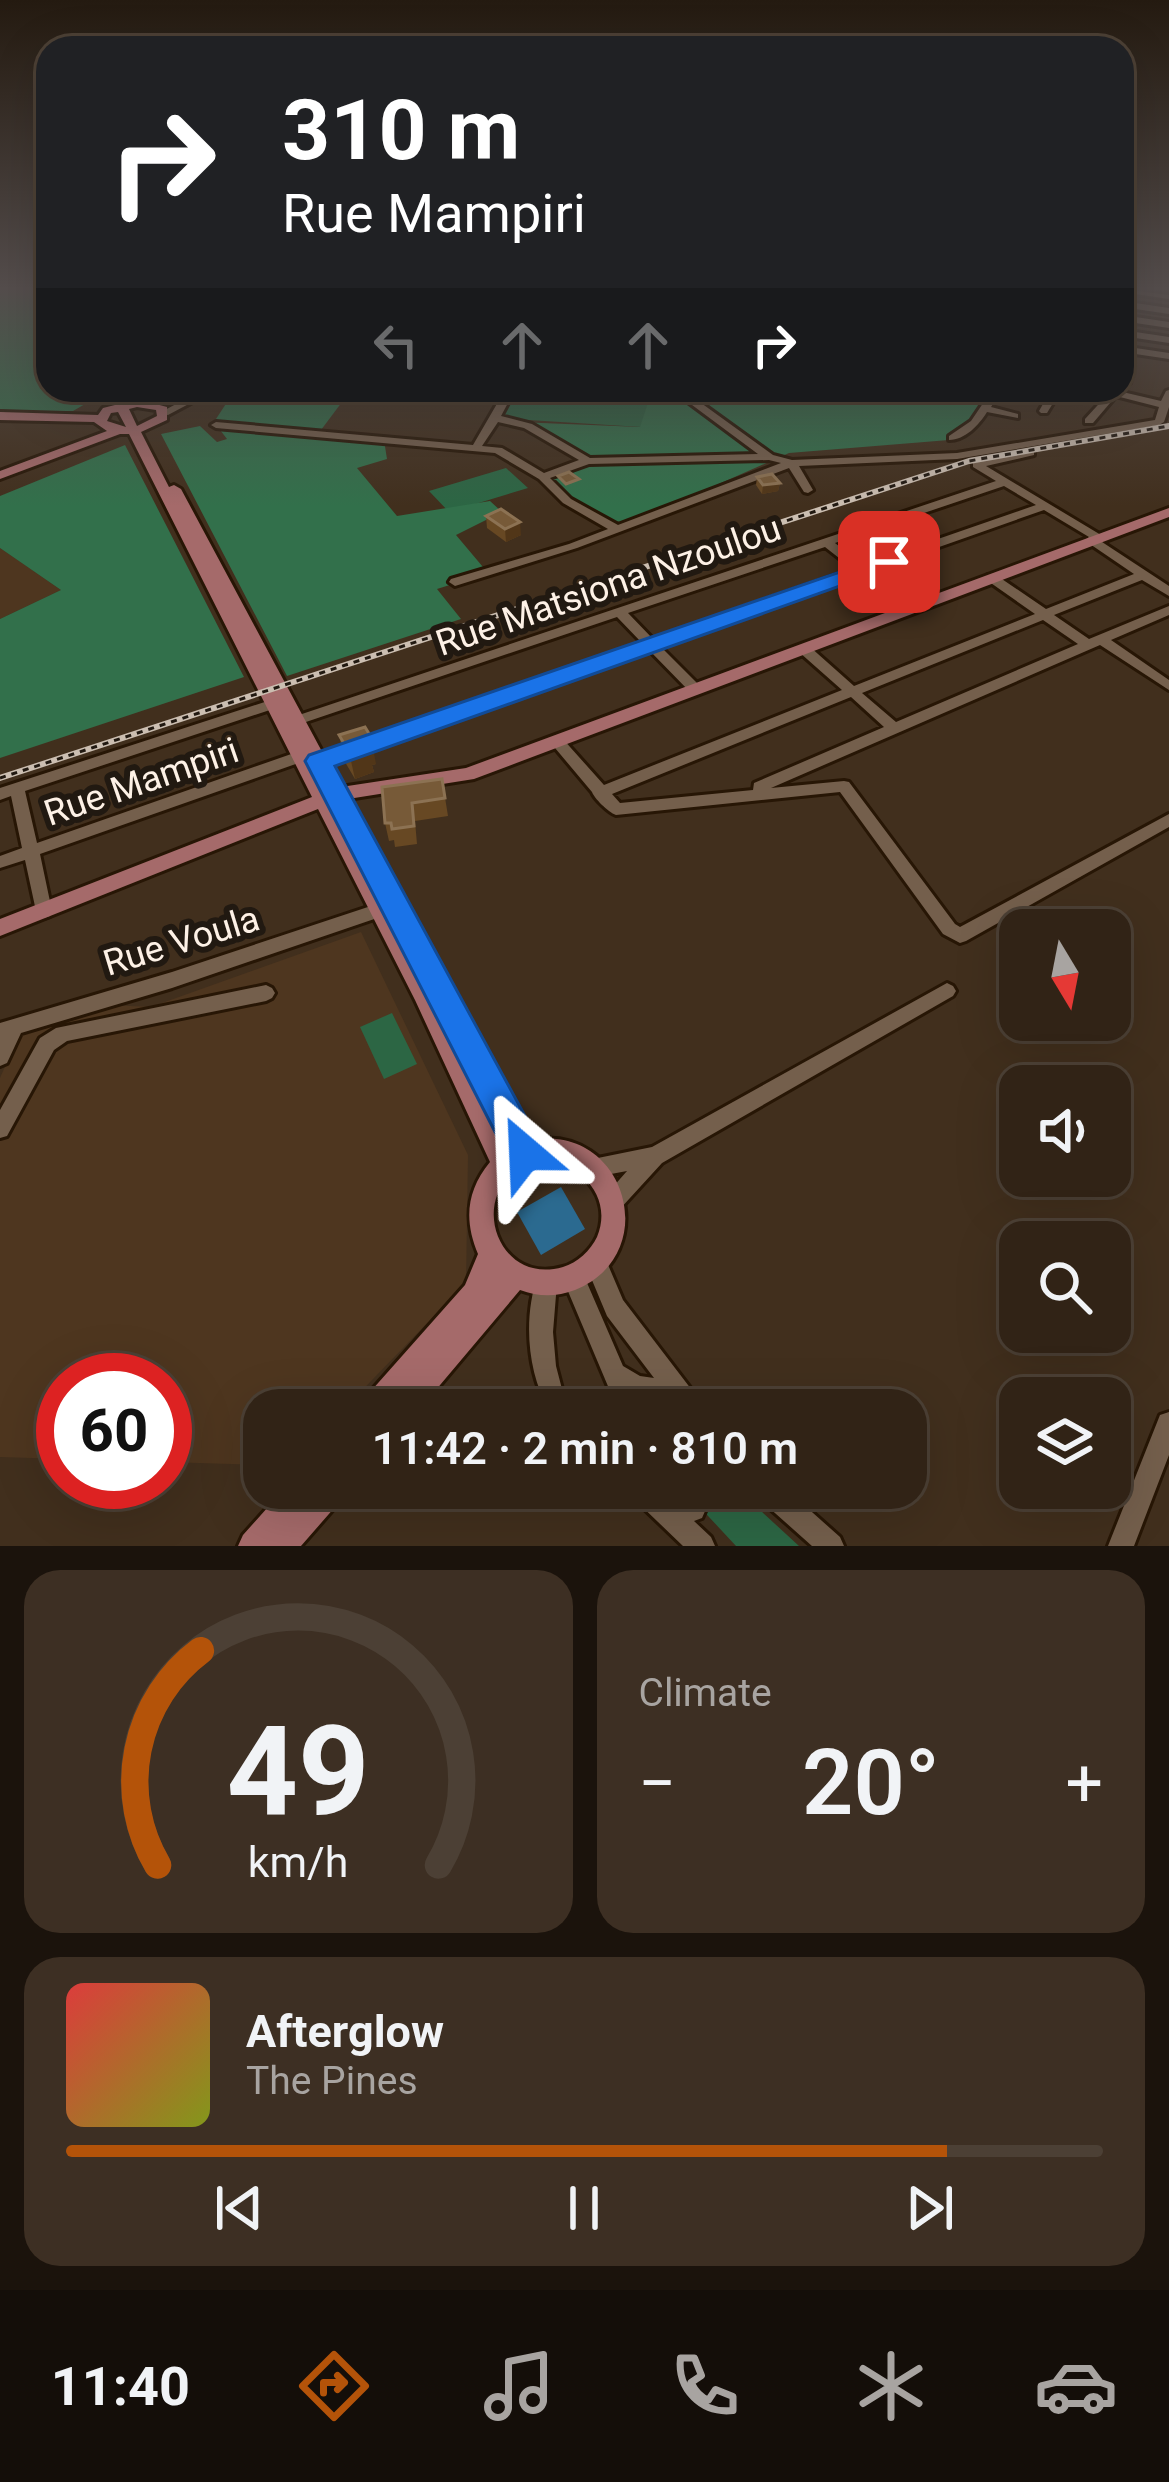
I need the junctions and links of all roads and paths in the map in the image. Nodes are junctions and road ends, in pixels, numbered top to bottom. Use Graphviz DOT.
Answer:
graph roads {
  1 [pos="1134,395"];
  2 [pos="1167,399"];
  3 [pos="504,402"];
  4 [pos="695,402"];
  5 [pos="991,402"];
  6 [pos="1049,402"];
  7 [pos="1101,402"];
  8 [pos="138,403"];
  9 [pos="988,409"];
  10 [pos="1044,411"];
  11 [pos="0,416"];
  12 [pos="1014,416"];
  13 [pos="495,418"];
  14 [pos="1089,421"];
  15 [pos="216,425"];
  16 [pos="132,430"];
  17 [pos="1092,439"];
  18 [pos="477,446"];
  19 [pos="980,452"];
  20 [pos="769,457"];
  21 [pos="588,461"];
  22 [pos="792,463"];
  23 [pos="0,471"];
  24 [pos="543,478"];
  25 [pos="1005,482"];
  26 [pos="808,490"];
  27 [pos="1044,506"];
  28 [pos="1169,512"];
  29 [pos="617,529"];
  30 [pos="1094,538"];
  31 [pos="826,542"];
  32 [pos="863,571"];
  33 [pos="1143,574"];
  34 [pos="992,578"];
  35 [pos="455,582"];
  36 [pos="1169,592"];
  37 [pos="910,609"];
  38 [pos="1169,610"];
  39 [pos="619,613"];
  40 [pos="1044,614"];
  41 [pos="1096,643"];
  42 [pos="652,645"];
  43 [pos="804,649"];
  44 [pos="1169,686"];
  45 [pos="695,690"];
  46 [pos="852,691"];
  47 [pos="274,704"];
  48 [pos="298,720"];
  49 [pos="894,728"];
  50 [pos="557,742"];
  51 [pos="310,759"];
  52 [pos="9,792"];
  53 [pos="598,793"];
  54 [pos="741,794"];
  55 [pos="332,795"];
  56 [pos="1169,820"];
  57 [pos="29,852"];
  58 [pos="0,862"];
  59 [pos="380,910"];
  60 [pos="44,911"];
  61 [pos="0,928"];
  62 [pos="947,991"];
  63 [pos="266,993"];
  64 [pos="7,1029"];
  65 [pos="0,1058"];
  66 [pos="0,1129"];
  67 [pos="655,1156"];
  68 [pos="514,1159"];
  69 [pos="595,1167"];
  70 [pos="612,1203"];
  71 [pos="491,1255"];
  72 [pos="596,1261"];
  73 [pos="515,1276"];
  74 [pos="560,1280"];
  75 [pos="616,1375"];
  76 [pos="391,1389"];
  77 [pos="418,1389"];
  78 [pos="554,1389"];
  79 [pos="622,1389"];
  80 [pos="641,1389"];
  81 [pos="677,1389"];
  82 [pos="1169,1424"];
  83 [pos="287,1509"];
  84 [pos="314,1509"];
  85 [pos="663,1509"];
  86 [pos="790,1509"];
  87 [pos="254,1546"];
  88 [pos="281,1546"];
  89 [pos="702,1546"];
  90 [pos="831,1546"];
  91 [pos="1121,1546"];
  1 -- 2 [label="street"];
  2 -- 19 [label="street"];
  3 -- 13 [label="street"];
  4 -- 20 [label="street"];
  5 -- 9 [label="street"];
  6 -- 10 [label="street"];
  7 -- 14 [label="street"];
  8 -- 11 [label="main road"];
  8 -- 16 [label="main road"];
  8 -- 16 [label="main road"];
  8 -- 23 [label="main road"];
  9 -- 12 [label="street"];
  9 -- 19 [label="street"];
  13 -- 18 [label="street"];
  13 -- 21 [label="street"];
  15 -- 18 [label="street"];
  16 -- 23 [label="main road"];
  16 -- 47 [label="main road"];
  16 -- 48 [label="main road"];
  17 -- 25 [label="street"];
  18 -- 24 [label="street"];
  19 -- 22 [label="street"];
  20 -- 21 [label="street"];
  20 -- 22 [label="street"];
  21 -- 24 [label="street"];
  22 -- 26 [label="street"];
  22 -- 29 [label="street"];
  24 -- 29 [label="street"];
  25 -- 27 [label="street"];
  25 -- 31 [label="street, Rue Matsiona Nzoulou"];
  27 -- 30 [label="street"];
  27 -- 32 [label="street, Rue Mampiri"];
  28 -- 30 [label="main road"];
  29 -- 35 [label="street"];
  30 -- 33 [label="street"];
  30 -- 34 [label="main road"];
  31 -- 32 [label="street"];
  31 -- 39 [label="street, Rue Matsiona Nzoulou"];
  32 -- 37 [label="street"];
  32 -- 42 [label="street, Rue Mampiri"];
  33 -- 36 [label="street"];
  33 -- 40 [label="street"];
  34 -- 37 [label="main road"];
  34 -- 40 [label="street"];
  37 -- 43 [label="main road"];
  38 -- 41 [label="street"];
  39 -- 42 [label="street"];
  39 -- 48 [label="street, Rue Matsiona Nzoulou"];
  40 -- 41 [label="street"];
  40 -- 46 [label="street"];
  41 -- 44 [label="street"];
  41 -- 49 [label="street"];
  42 -- 45 [label="street"];
  42 -- 51 [label="street, Rue Mampiri"];
  43 -- 45 [label="main road"];
  43 -- 46 [label="street"];
  45 -- 50 [label="main road"];
  46 -- 49 [label="street"];
  46 -- 53 [label="street"];
  47 -- 51 [label="main road"];
  47 -- 52 [label="street"];
  48 -- 51 [label="main road"];
  49 -- 54 [label="street"];
  50 -- 53 [label="street"];
  50 -- 55 [label="main road"];
  51 -- 55 [label="main road"];
  51 -- 57 [label="street, Rue Mampiri"];
  52 -- 57 [label="street"];
  53 -- 54 [label="street"];
  54 -- 56 [label="street"];
  55 -- 59 [label="main road"];
  55 -- 60 [label="main road"];
  55 -- 68 [label="main road"];
  57 -- 58 [label="street, Rue Mampiri"];
  57 -- 60 [label="street"];
  59 -- 64 [label="street, Rue Voula"];
  59 -- 68 [label="main road"];
  60 -- 61 [label="main road"];
  62 -- 67 [label="street"];
  63 -- 66 [label="street"];
  64 -- 65 [label="street"];
  67 -- 69 [label="street"];
  67 -- 70 [label="street"];
  68 -- 69 [label="main road"];
  68 -- 71 [label="main road"];
  69 -- 70 [label="main road"];
  70 -- 72 [label="main road"];
  71 -- 73 [label="main road"];
  71 -- 76 [label="main road"];
  72 -- 74 [label="main road"];
  72 -- 81 [label="street"];
  73 -- 74 [label="main road"];
  73 -- 77 [label="main road"];
  74 -- 75 [label="street"];
  74 -- 78 [label="street"];
  75 -- 79 [label="street"];
  75 -- 80 [label="street"];
  82 -- 91 [label="street"];
  83 -- 87 [label="main road"];
  84 -- 88 [label="main road"];
  85 -- 89 [label="street"];
  86 -- 90 [label="street"];
}
